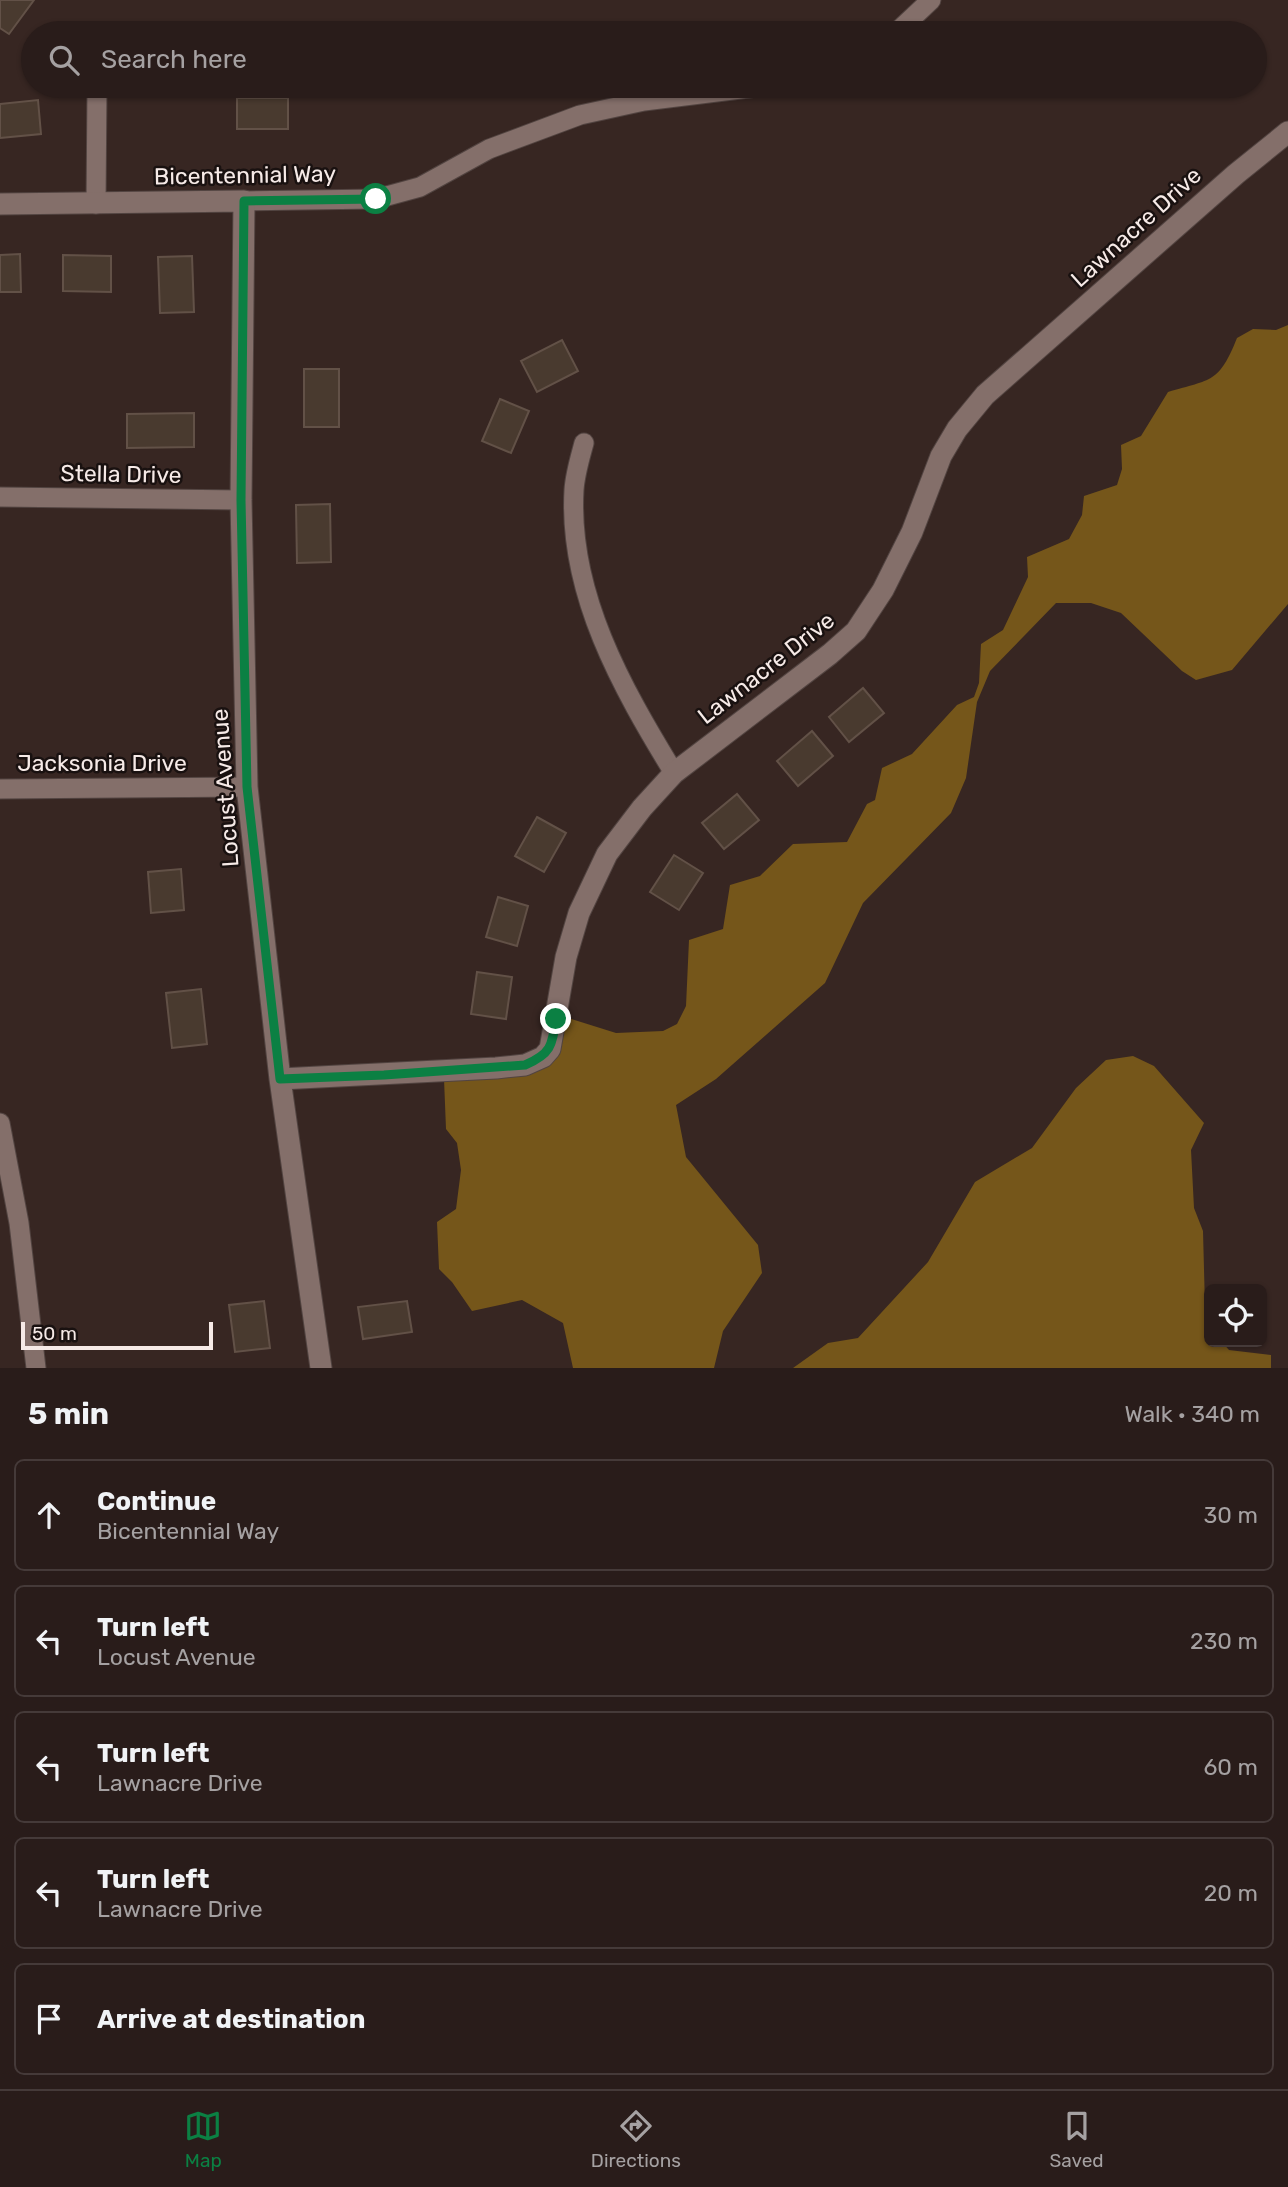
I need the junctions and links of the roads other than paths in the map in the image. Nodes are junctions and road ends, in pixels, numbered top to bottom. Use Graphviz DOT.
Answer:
graph roads {
  1 [pos="931,0"];
  2 [pos="909,21"];
  3 [pos="96,98"];
  4 [pos="668,98"];
  5 [pos="1288,132"];
  6 [pos="244,201"];
  7 [pos="0,204"];
  8 [pos="96,204"];
  9 [pos="584,443"];
  10 [pos="0,497"];
  11 [pos="241,500"];
  12 [pos="674,773"];
  13 [pos="247,787"];
  14 [pos="0,789"];
  15 [pos="280,1079"];
  16 [pos="0,1123"];
  17 [pos="36,1368"];
  18 [pos="321,1368"];
  1 -- 2 [label="street"];
  3 -- 8 [label="street"];
  4 -- 6 [label="street, Bicentennial Way"];
  5 -- 12 [label="street, Lawnacre Drive"];
  6 -- 8 [label="street, Bicentennial Way"];
  6 -- 11 [label="street, Locust Avenue"];
  7 -- 8 [label="street, Bicentennial Way"];
  9 -- 12 [label="street"];
  10 -- 11 [label="street, Stella Drive"];
  11 -- 13 [label="street, Locust Avenue"];
  12 -- 15 [label="street, Lawnacre Drive"];
  13 -- 14 [label="street, Jacksonia Drive"];
  13 -- 15 [label="street, Locust Avenue"];
  15 -- 18 [label="street, Locust Avenue"];
  16 -- 17 [label="street"];
}
